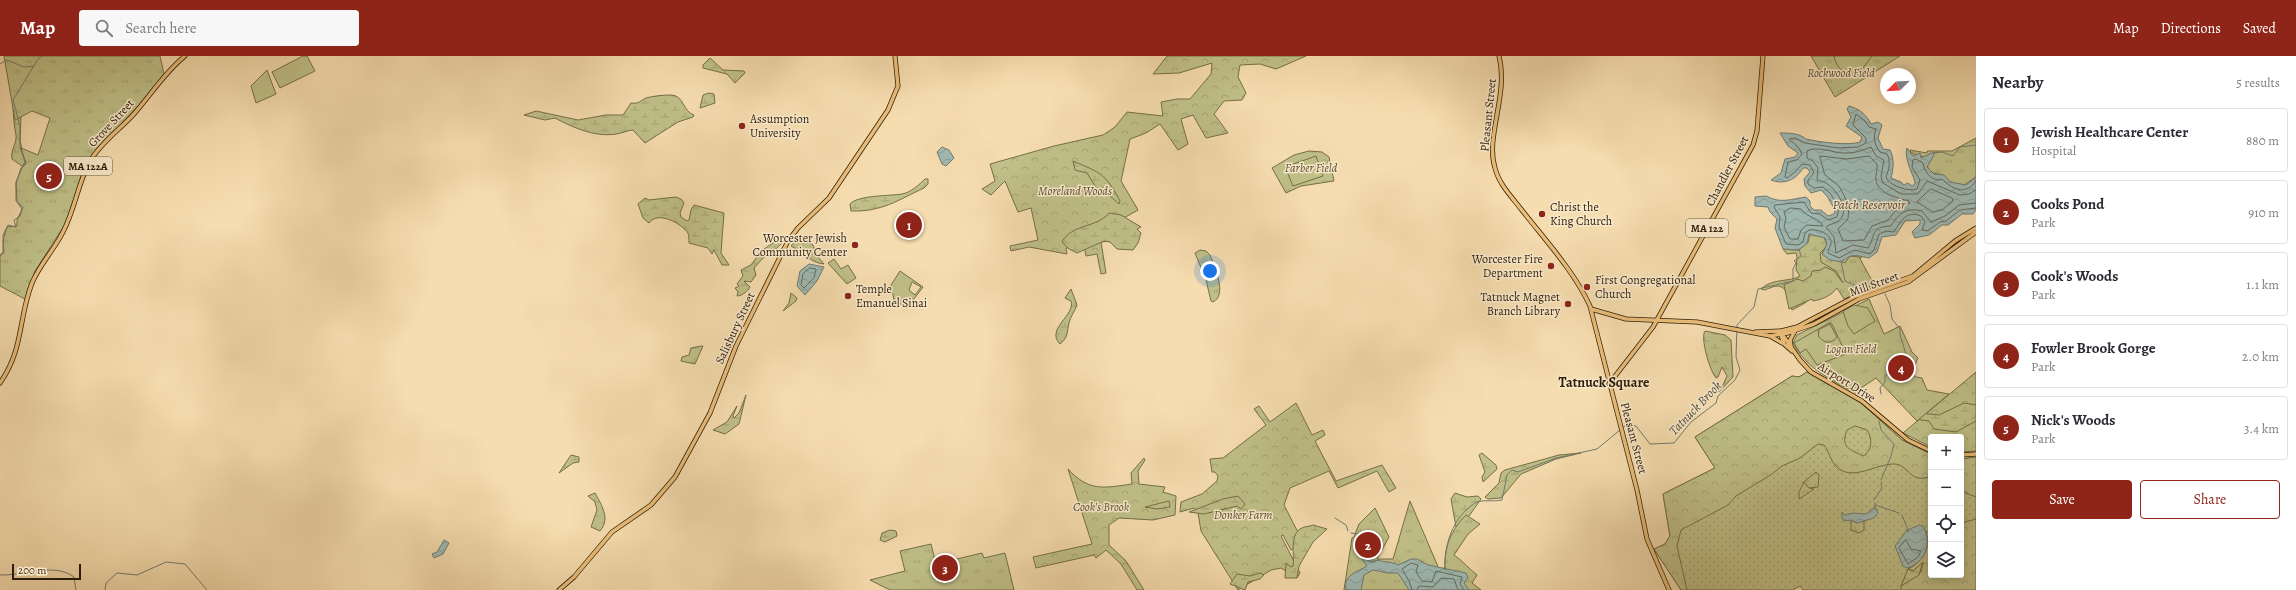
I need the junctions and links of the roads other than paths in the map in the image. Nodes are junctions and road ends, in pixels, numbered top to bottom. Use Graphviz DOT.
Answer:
graph roads {
  1 [pos="185,56"];
  2 [pos="895,56"];
  3 [pos="1499,56"];
  4 [pos="1763,56"];
  5 [pos="1976,228"];
  6 [pos="1976,232"];
  7 [pos="1591,309"];
  8 [pos="1656,322"];
  9 [pos="1796,331"];
  10 [pos="1746,332"];
  11 [pos="1781,333"];
  12 [pos="1770,336"];
  13 [pos="1784,344"];
  14 [pos="1792,347"];
  15 [pos="1796,353"];
  16 [pos="0,383"];
  17 [pos="1609,384"];
  18 [pos="1928,450"];
  19 [pos="1976,454"];
  20 [pos="1964,455"];
  21 [pos="559,590"];
  22 [pos="1669,590"];
  1 -- 16 [label="main road, Grove Street / MA 122A"];
  2 -- 21 [label="main road, Salisbury Street"];
  3 -- 7 [label="main road, Pleasant Street"];
  4 -- 8 [label="main road, Chandler Street / MA 122"];
  5 -- 11 [label="main road, Mill Street"];
  6 -- 9 [label="main road, Mill Street"];
  7 -- 8 [label="main road, Mill Street"];
  7 -- 17 [label="main road, Pleasant Street"];
  8 -- 10 [label="main road, Mill Street"];
  8 -- 17 [label="main road, Chandler Street / MA 122"];
  9 -- 11 [label="main road, Mill Street"];
  9 -- 14 [label="main road"];
  10 -- 11 [label="main road, Mill Street"];
  10 -- 12 [label="main road, Mill Street"];
  11 -- 12 [label="main road, Mill Street"];
  11 -- 13 [label="main road"];
  11 -- 14 [label="main road, Airport Drive"];
  12 -- 13 [label="main road, Airport Drive"];
  13 -- 15 [label="main road, Airport Drive"];
  14 -- 15 [label="main road, Airport Drive"];
  15 -- 18 [label="main road, Airport Drive"];
  17 -- 22 [label="main road, Pleasant Street"];
  19 -- 20 [label="main road"];
}
